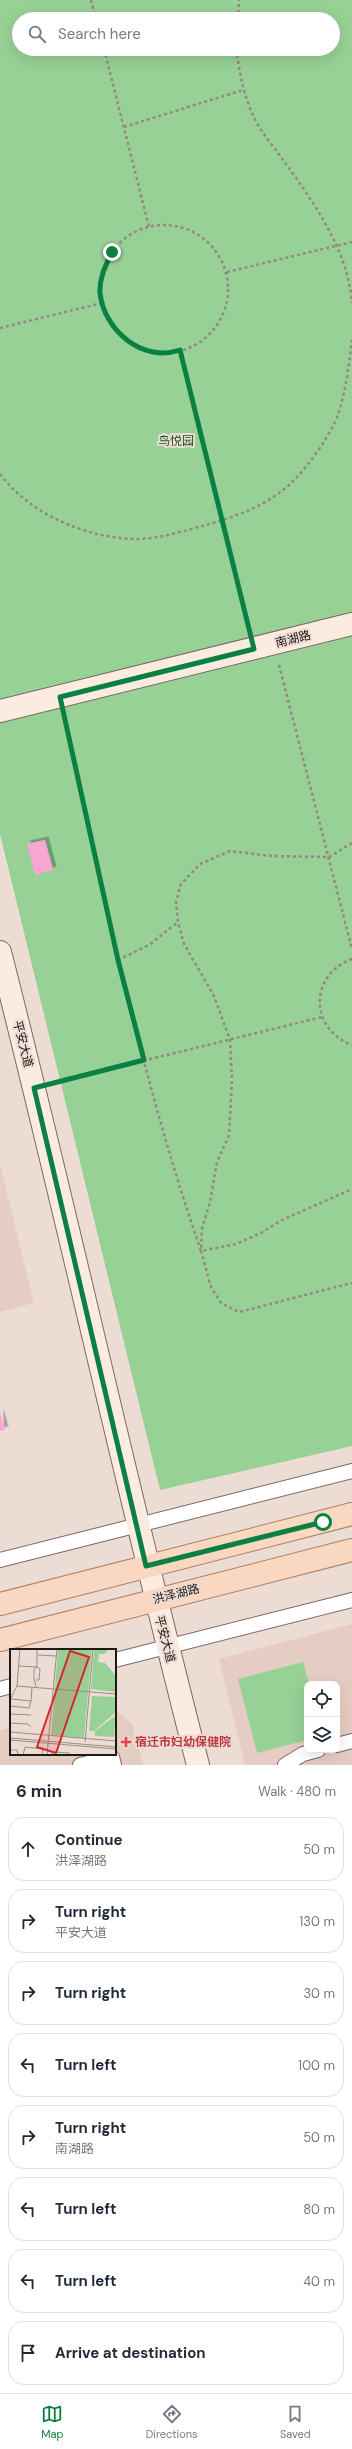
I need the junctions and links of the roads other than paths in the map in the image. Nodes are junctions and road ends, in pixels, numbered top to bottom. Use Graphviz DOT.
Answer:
graph roads {
  1 [pos="352,624"];
  2 [pos="0,711"];
  3 [pos="0,952"];
  4 [pos="352,1471"];
  5 [pos="352,1514"];
  6 [pos="137,1524"];
  7 [pos="352,1550"];
  8 [pos="0,1560"];
  9 [pos="146,1566"];
  10 [pos="155,1600"];
  11 [pos="352,1600"];
  12 [pos="0,1604"];
  13 [pos="0,1640"];
  14 [pos="167,1647"];
  15 [pos="116,1660"];
  16 [pos="10,1686"];
  17 [pos="0,1689"];
  18 [pos="352,1741"];
  19 [pos="340,1744"];
  20 [pos="307,1753"];
  21 [pos="80,1765"];
  22 [pos="114,1765"];
  23 [pos="198,1765"];
  24 [pos="285,1765"];
  1 -- 2 [label="street, 南湖路"];
  3 -- 6 [label="street, 平安大道"];
  4 -- 6 [label="lane"];
  5 -- 9 [label="main road"];
  6 -- 8 [label="lane"];
  6 -- 9 [label="street, 平安大道"];
  7 -- 10 [label="main road, 洪泽湖路"];
  9 -- 10 [label="street, 平安大道"];
  9 -- 12 [label="main road"];
  10 -- 13 [label="main road, 洪泽湖路"];
  10 -- 14 [label="street, 平安大道"];
  11 -- 14 [label="lane"];
  14 -- 15 [label="lane"];
  14 -- 23 [label="street, 平安大道"];
  16 -- 17 [label="lane"];
  18 -- 19 [label="lane"];
  20 -- 24 [label="lane"];
  21 -- 22 [label="lane"];
}
